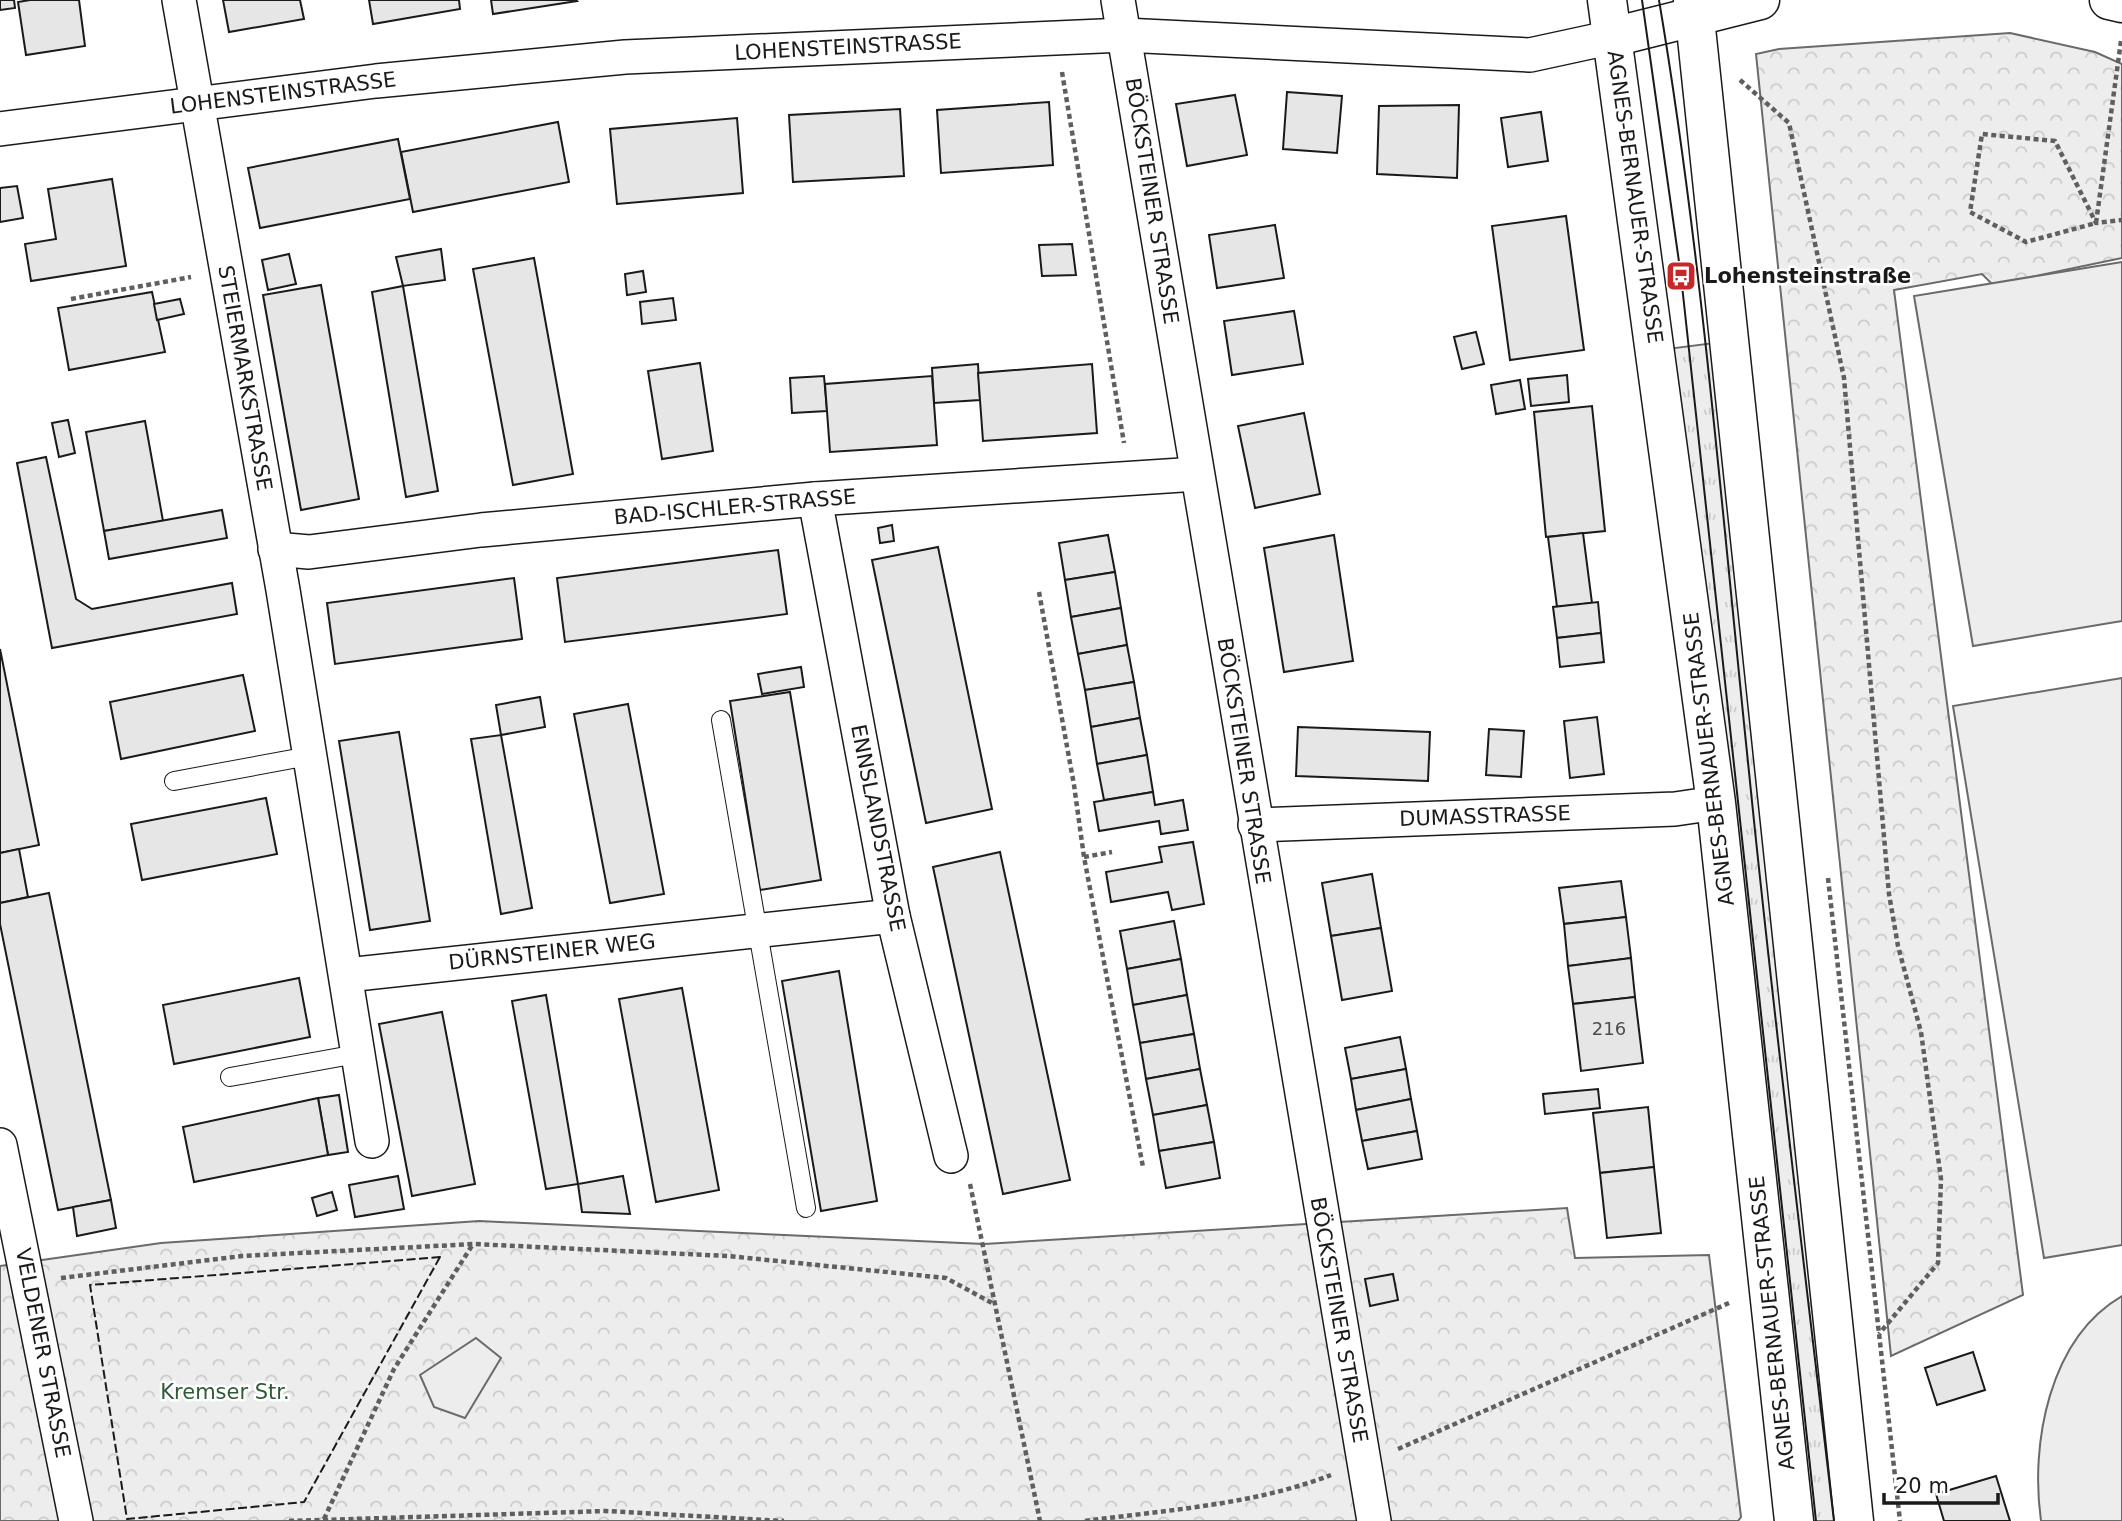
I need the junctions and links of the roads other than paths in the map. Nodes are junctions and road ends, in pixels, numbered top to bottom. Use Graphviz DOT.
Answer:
graph roads {
  1 [pos="179,0"];
  2 [pos="1118,0"];
  3 [pos="1607,0"];
  4 [pos="1760,0"];
  5 [pos="2109,0"];
  6 [pos="2122,3"];
  7 [pos="1693,8"];
  8 [pos="1124,35"];
  9 [pos="1613,37"];
  10 [pos="196,103"];
  11 [pos="0,129"];
  12 [pos="1197,474"];
  13 [pos="815,499"];
  14 [pos="275,549"];
  15 [pos="721,720"];
  16 [pos="309,756"];
  17 [pos="174,781"];
  18 [pos="1716,803"];
  19 [pos="1255,825"];
  20 [pos="893,916"];
  21 [pos="758,930"];
  22 [pos="347,975"];
  23 [pos="357,1054"];
  24 [pos="230,1077"];
  25 [pos="372,1141"];
  26 [pos="0,1145"];
  27 [pos="951,1156"];
  28 [pos="806,1208"];
  29 [pos="76,1521"];
  30 [pos="1374,1521"];
  31 [pos="1794,1521"];
  32 [pos="1854,1521"];
  1 -- 10 [label="street, STEIERMARKSTRASSE"];
  2 -- 8 [label="street, BÖCKSTEINER STRASSE"];
  3 -- 9 [label="main road, AGNES-BERNAUER-STRASSE"];
  4 -- 7 [label="main road, LOHENSTEINSTRASSE"];
  5 -- 6 [label="main road"];
  7 -- 9 [label="main road, LOHENSTEINSTRASSE"];
  7 -- 32 [label="main road"];
  8 -- 9 [label="street, LOHENSTEINSTRASSE"];
  8 -- 10 [label="street, LOHENSTEINSTRASSE"];
  8 -- 12 [label="street, BÖCKSTEINER STRASSE"];
  9 -- 18 [label="main road, AGNES-BERNAUER-STRASSE"];
  10 -- 11 [label="street, LOHENSTEINSTRASSE"];
  10 -- 14 [label="street, STEIERMARKSTRASSE"];
  12 -- 13 [label="street, BAD-ISCHLER-STRASSE"];
  12 -- 19 [label="street, BÖCKSTEINER STRASSE"];
  13 -- 14 [label="street, BAD-ISCHLER-STRASSE"];
  13 -- 20 [label="street, ENNSLANDSTRASSE"];
  14 -- 16 [label="street, STEIERMARKSTRASSE"];
  15 -- 21 [label="lane"];
  16 -- 17 [label="lane"];
  16 -- 22 [label="street, STEIERMARKSTRASSE"];
  18 -- 19 [label="street, DUMASSTRASSE"];
  18 -- 31 [label="main road, AGNES-BERNAUER-STRASSE"];
  19 -- 30 [label="street, BÖCKSTEINER STRASSE"];
  20 -- 21 [label="street, DÜRNSTEINER WEG"];
  20 -- 27 [label="street, ENNSLANDSTRASSE"];
  21 -- 22 [label="street, DÜRNSTEINER WEG"];
  21 -- 28 [label="lane"];
  22 -- 23 [label="street, STEIERMARKSTRASSE"];
  23 -- 24 [label="lane"];
  23 -- 25 [label="street, STEIERMARKSTRASSE"];
  26 -- 29 [label="street, VELDENER STRASSE"];
}
